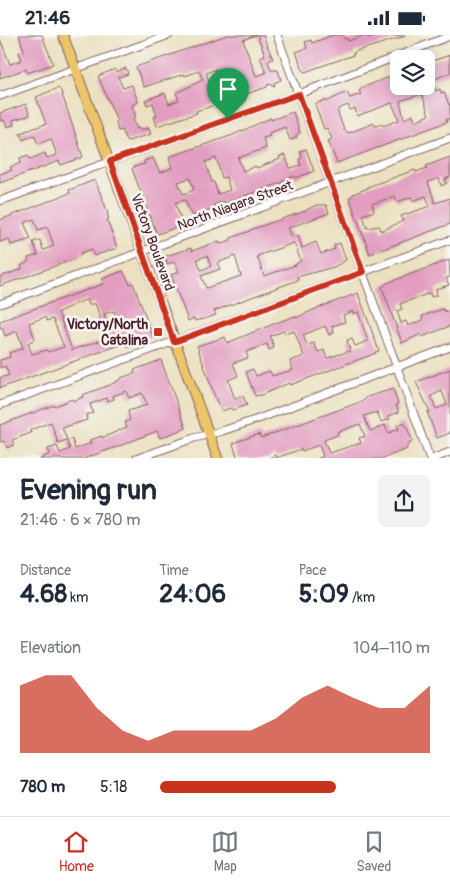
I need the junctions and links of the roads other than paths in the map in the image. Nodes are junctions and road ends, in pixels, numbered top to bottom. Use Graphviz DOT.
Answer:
graph roads {
  1 [pos="63,35"];
  2 [pos="169,35"];
  3 [pos="278,35"];
  4 [pos="450,36"];
  5 [pos="76,69"];
  6 [pos="299,94"];
  7 [pos="0,96"];
  8 [pos="450,139"];
  9 [pos="110,161"];
  10 [pos="331,183"];
  11 [pos="0,201"];
  12 [pos="450,240"];
  13 [pos="142,252"];
  14 [pos="363,272"];
  15 [pos="0,304"];
  16 [pos="174,342"];
  17 [pos="450,347"];
  18 [pos="397,368"];
  19 [pos="0,405"];
  20 [pos="209,435"];
  21 [pos="450,452"];
  22 [pos="139,458"];
  23 [pos="218,458"];
  24 [pos="431,458"];
  25 [pos="434,458"];
  1 -- 5 [label="main road, Victory Boulevard"];
  2 -- 5 [label="street"];
  3 -- 6 [label="street"];
  4 -- 6 [label="street"];
  5 -- 7 [label="street"];
  5 -- 9 [label="main road, Victory Boulevard"];
  6 -- 9 [label="street"];
  6 -- 10 [label="street"];
  8 -- 10 [label="street, North Niagara Street"];
  9 -- 11 [label="street"];
  9 -- 13 [label="main road, Victory Boulevard"];
  10 -- 13 [label="street, North Niagara Street"];
  10 -- 14 [label="street"];
  12 -- 14 [label="street"];
  13 -- 15 [label="street, North Niagara Street"];
  13 -- 16 [label="main road, Victory Boulevard"];
  14 -- 16 [label="street"];
  14 -- 18 [label="street"];
  16 -- 19 [label="street"];
  16 -- 20 [label="main road, Victory Boulevard"];
  17 -- 18 [label="street"];
  18 -- 20 [label="street"];
  18 -- 24 [label="street"];
  20 -- 22 [label="street"];
  20 -- 23 [label="main road, Victory Boulevard"];
  21 -- 25 [label="street"];
}
